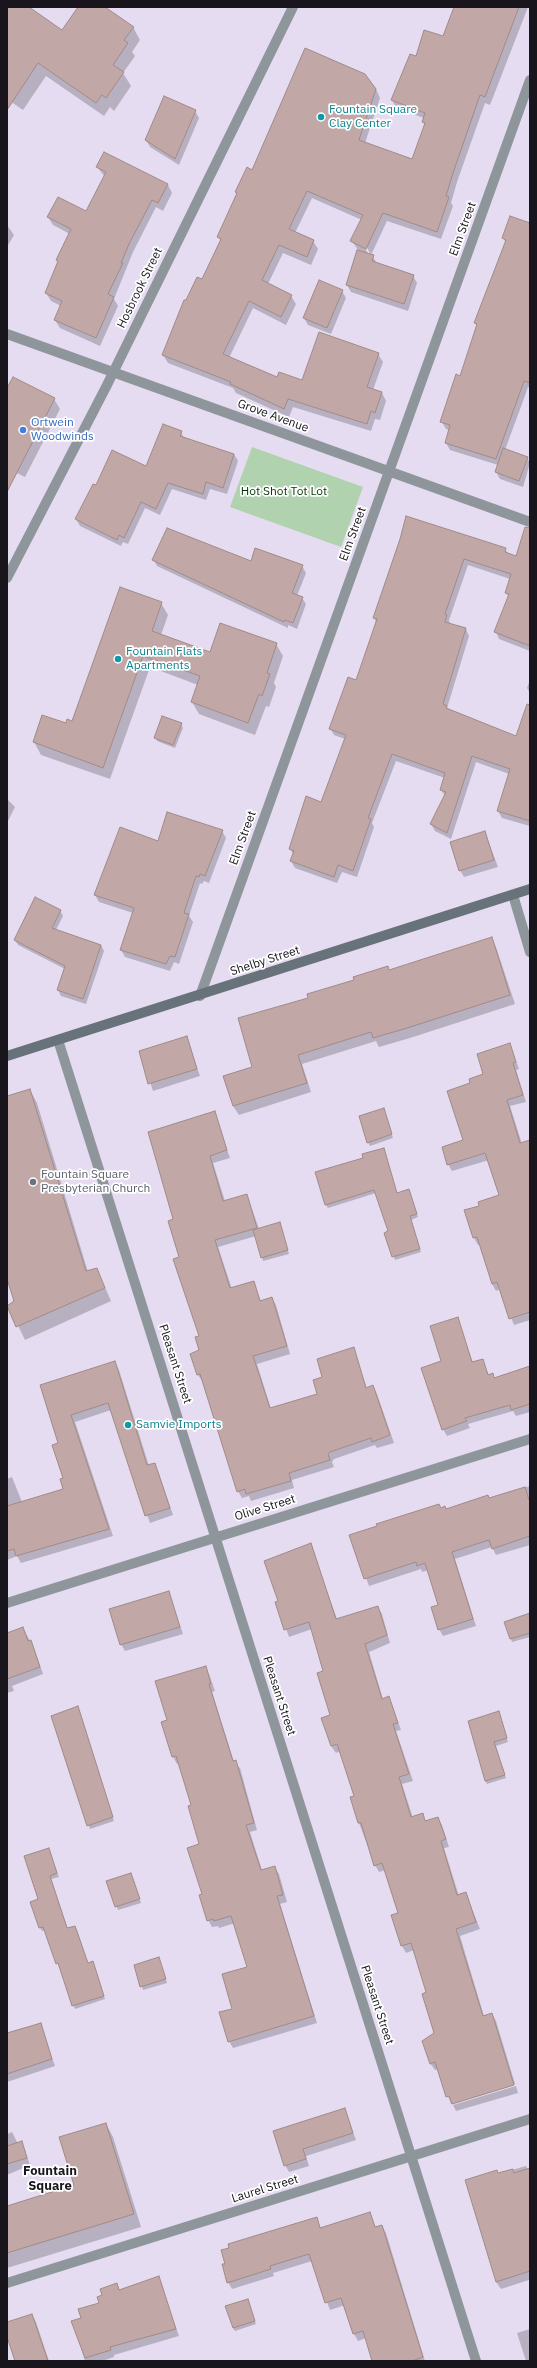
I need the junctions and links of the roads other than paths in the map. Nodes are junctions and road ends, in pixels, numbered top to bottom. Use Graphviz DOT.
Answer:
graph roads {
  1 [pos="293,7"];
  2 [pos="530,80"];
  3 [pos="7,334"];
  4 [pos="113,372"];
  5 [pos="389,472"];
  6 [pos="530,522"];
  7 [pos="7,578"];
  8 [pos="530,889"];
  9 [pos="513,895"];
  10 [pos="530,952"];
  11 [pos="200,996"];
  12 [pos="58,1040"];
  13 [pos="7,1056"];
  14 [pos="530,1439"];
  15 [pos="216,1537"];
  16 [pos="7,1603"];
  17 [pos="530,2119"];
  18 [pos="411,2156"];
  19 [pos="7,2283"];
  20 [pos="476,2361"];
  1 -- 4 [label="street, Hosbrook Street"];
  2 -- 5 [label="street, Elm Street"];
  3 -- 4 [label="street, Grove Avenue"];
  4 -- 5 [label="street, Grove Avenue"];
  4 -- 7 [label="street, Hosbrook Street"];
  5 -- 6 [label="street, Grove Avenue"];
  5 -- 11 [label="street, Elm Street"];
  8 -- 9 [label="main road, Shelby Street"];
  9 -- 10 [label="street"];
  9 -- 11 [label="main road, Shelby Street"];
  11 -- 12 [label="main road, Shelby Street"];
  12 -- 13 [label="main road, Shelby Street"];
  12 -- 15 [label="street, Pleasant Street"];
  14 -- 15 [label="street, Olive Street"];
  15 -- 16 [label="street, Olive Street"];
  15 -- 18 [label="street, Pleasant Street"];
  17 -- 18 [label="street, Laurel Street"];
  18 -- 19 [label="street, Laurel Street"];
  18 -- 20 [label="street, Pleasant Street"];
}
